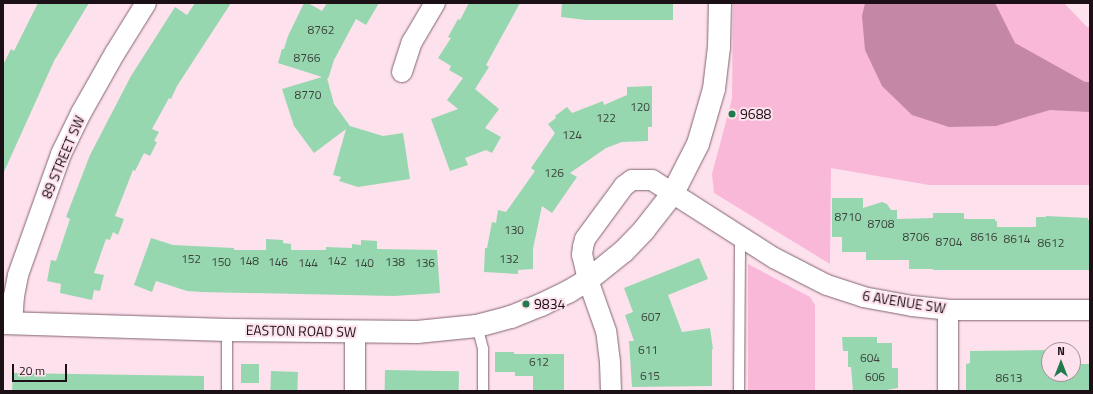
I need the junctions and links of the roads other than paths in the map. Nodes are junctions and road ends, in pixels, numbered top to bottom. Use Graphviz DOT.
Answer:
graph roads {
  1 [pos="146,3"];
  2 [pos="435,3"];
  3 [pos="720,3"];
  4 [pos="402,72"];
  5 [pos="673,193"];
  6 [pos="740,238"];
  7 [pos="588,280"];
  8 [pos="948,310"];
  9 [pos="1090,310"];
  10 [pos="8,324"];
  11 [pos="477,326"];
  12 [pos="227,330"];
  13 [pos="355,332"];
  14 [pos="227,391"];
  15 [pos="355,391"];
  16 [pos="483,391"];
  17 [pos="611,391"];
  18 [pos="739,391"];
  19 [pos="948,391"];
  1 -- 10 [label="street, 89 STREET SW"];
  2 -- 4 [label="street"];
  3 -- 5 [label="street, EASTON ROAD SW"];
  5 -- 6 [label="street, 6 AVENUE SW"];
  5 -- 7 [label="street, EASTON ROAD SW"];
  5 -- 7 [label="street"];
  6 -- 8 [label="street, 6 AVENUE SW"];
  6 -- 18 [label="lane"];
  7 -- 11 [label="street, EASTON ROAD SW"];
  7 -- 17 [label="street"];
  8 -- 9 [label="street, 6 AVENUE SW"];
  8 -- 19 [label="street"];
  10 -- 12 [label="street, EASTON ROAD SW"];
  11 -- 13 [label="street, EASTON ROAD SW"];
  11 -- 16 [label="lane"];
  12 -- 13 [label="street, EASTON ROAD SW"];
  12 -- 14 [label="lane"];
  13 -- 15 [label="street"];
}
